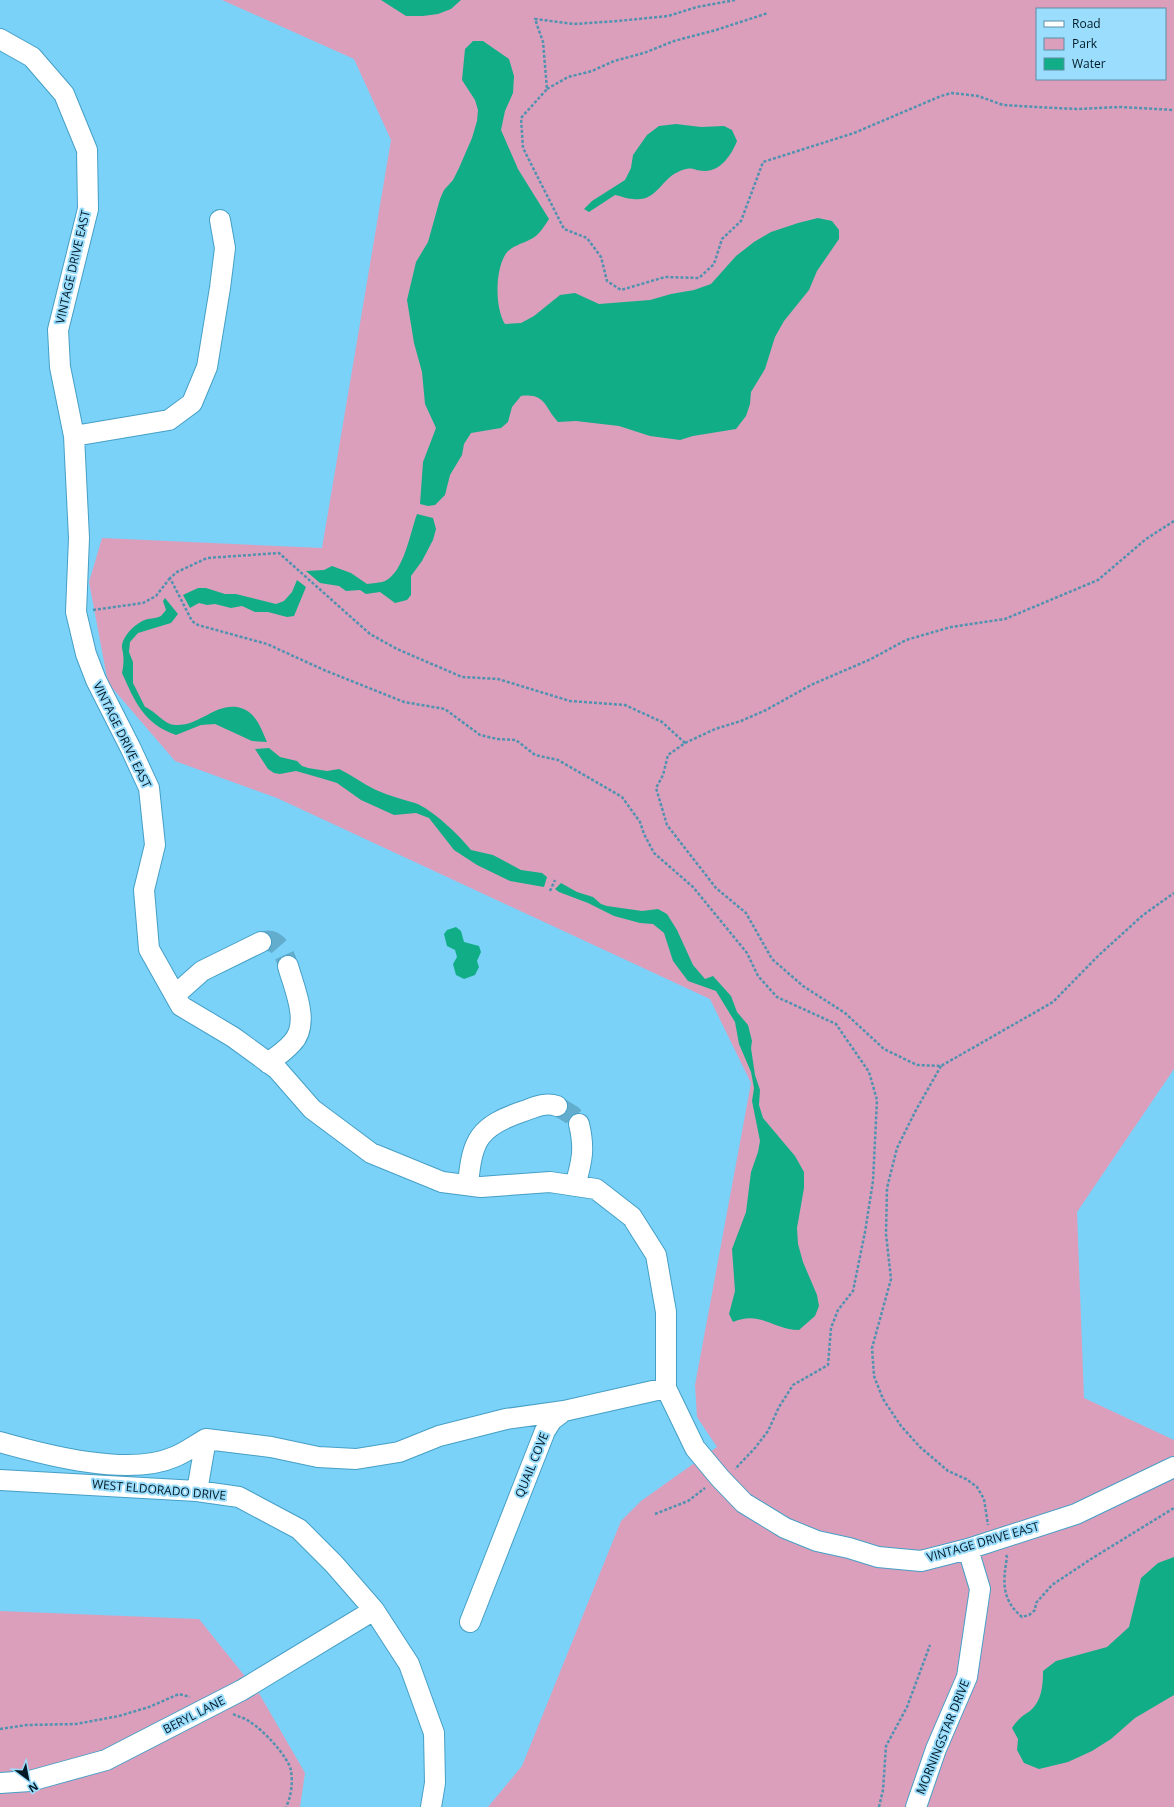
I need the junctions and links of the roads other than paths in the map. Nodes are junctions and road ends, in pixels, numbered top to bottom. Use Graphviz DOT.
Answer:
graph roads {
  1 [pos="0,39"];
  2 [pos="220,220"];
  3 [pos="74,436"];
  4 [pos="261,942"];
  5 [pos="288,966"];
  6 [pos="175,995"];
  7 [pos="268,1063"];
  8 [pos="557,1106"];
  9 [pos="579,1124"];
  10 [pos="468,1185"];
  11 [pos="575,1186"];
  12 [pos="666,1388"];
  13 [pos="564,1411"];
  14 [pos="206,1439"];
  15 [pos="0,1442"];
  16 [pos="1174,1467"];
  17 [pos="0,1480"];
  18 [pos="197,1491"];
  19 [pos="968,1549"];
  20 [pos="374,1610"];
  21 [pos="470,1622"];
  22 [pos="0,1783"];
  23 [pos="431,1807"];
  24 [pos="916,1807"];
  1 -- 3 [label="street, VINTAGE DRIVE EAST"];
  2 -- 3 [label="street"];
  3 -- 6 [label="street, VINTAGE DRIVE EAST"];
  4 -- 6 [label="street"];
  5 -- 7 [label="street"];
  6 -- 7 [label="street, VINTAGE DRIVE EAST"];
  7 -- 10 [label="street, VINTAGE DRIVE EAST"];
  8 -- 10 [label="street"];
  9 -- 11 [label="street"];
  10 -- 11 [label="street, VINTAGE DRIVE EAST"];
  11 -- 12 [label="street, VINTAGE DRIVE EAST"];
  12 -- 13 [label="street, QUAIL COVE"];
  12 -- 19 [label="street, VINTAGE DRIVE EAST"];
  13 -- 14 [label="street"];
  13 -- 21 [label="street, QUAIL COVE"];
  14 -- 15 [label="street"];
  14 -- 18 [label="street"];
  16 -- 19 [label="street, VINTAGE DRIVE EAST"];
  17 -- 18 [label="street, WEST ELDORADO DRIVE"];
  18 -- 20 [label="street, WEST ELDORADO DRIVE"];
  19 -- 24 [label="street, MORNINGSTAR DRIVE"];
  20 -- 22 [label="street, BERYL LANE"];
  20 -- 23 [label="street, WEST ELDORADO DRIVE"];
}
